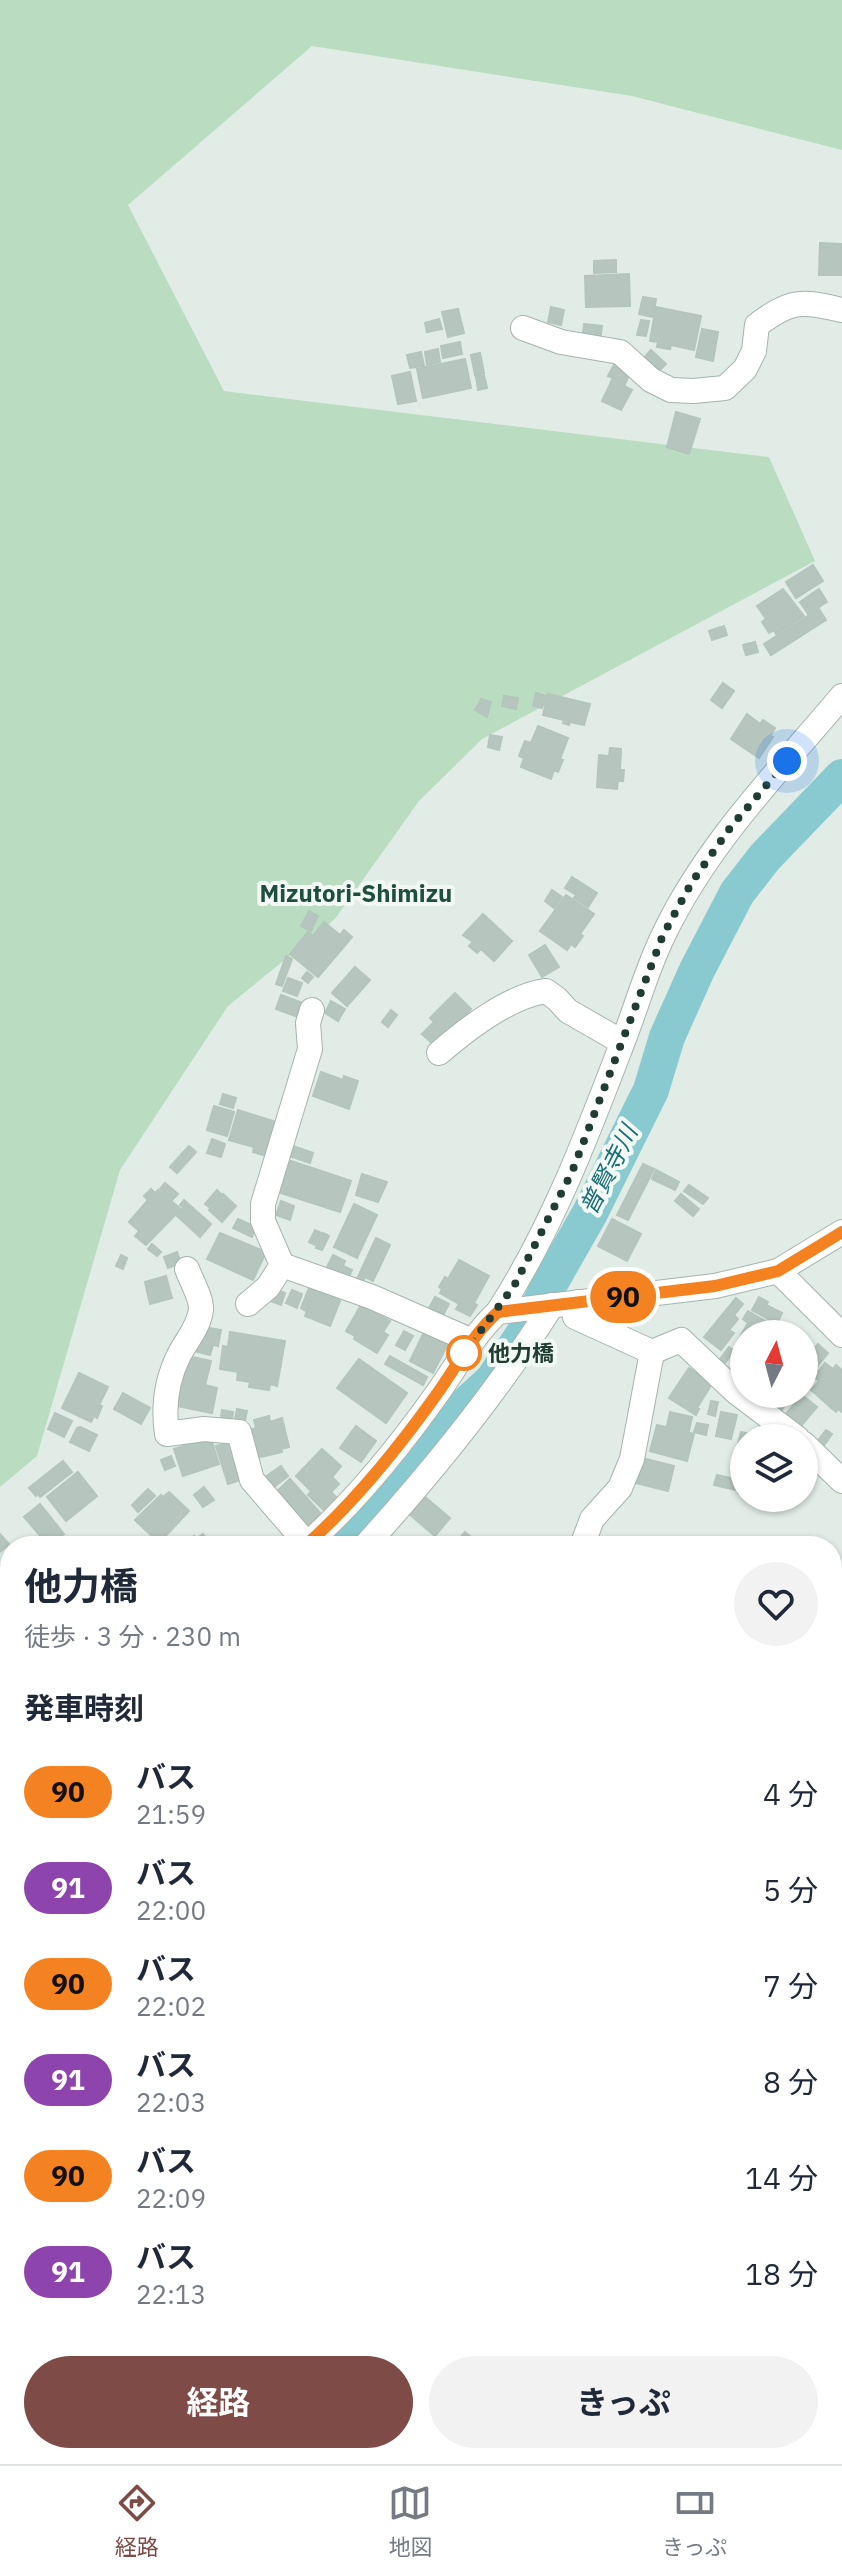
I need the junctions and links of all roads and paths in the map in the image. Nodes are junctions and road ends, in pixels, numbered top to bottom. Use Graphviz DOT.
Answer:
graph roads {
  1 [pos="842,310"];
  2 [pos="523,328"];
  3 [pos="842,696"];
  4 [pos="312,1010"];
  5 [pos="622,1042"];
  6 [pos="439,1053"];
  7 [pos="842,1232"];
  8 [pos="282,1265"];
  9 [pos="187,1269"];
  10 [pos="778,1271"];
  11 [pos="578,1302"];
  12 [pos="248,1304"];
  13 [pos="548,1305"];
  14 [pos="508,1310"];
  15 [pos="842,1335"];
  16 [pos="472,1341"];
  17 [pos="652,1352"];
  18 [pos="778,1424"];
  19 [pos="818,1458"];
  20 [pos="842,1481"];
  21 [pos="316,1536"];
  22 [pos="322,1536"];
  23 [pos="374,1536"];
  24 [pos="586,1536"];
  1 -- 2 [label="street"];
  3 -- 5 [label="street"];
  4 -- 8 [label="street"];
  5 -- 6 [label="street"];
  5 -- 14 [label="street"];
  7 -- 10 [label="street"];
  8 -- 12 [label="street"];
  8 -- 16 [label="street"];
  9 -- 21 [label="street"];
  10 -- 11 [label="street"];
  10 -- 15 [label="street"];
  11 -- 13 [label="street"];
  11 -- 17 [label="street"];
  13 -- 14 [label="street"];
  13 -- 23 [label="street"];
  14 -- 16 [label="street"];
  16 -- 22 [label="street"];
  17 -- 18 [label="street"];
  17 -- 24 [label="street"];
  19 -- 20 [label="street"];
}
